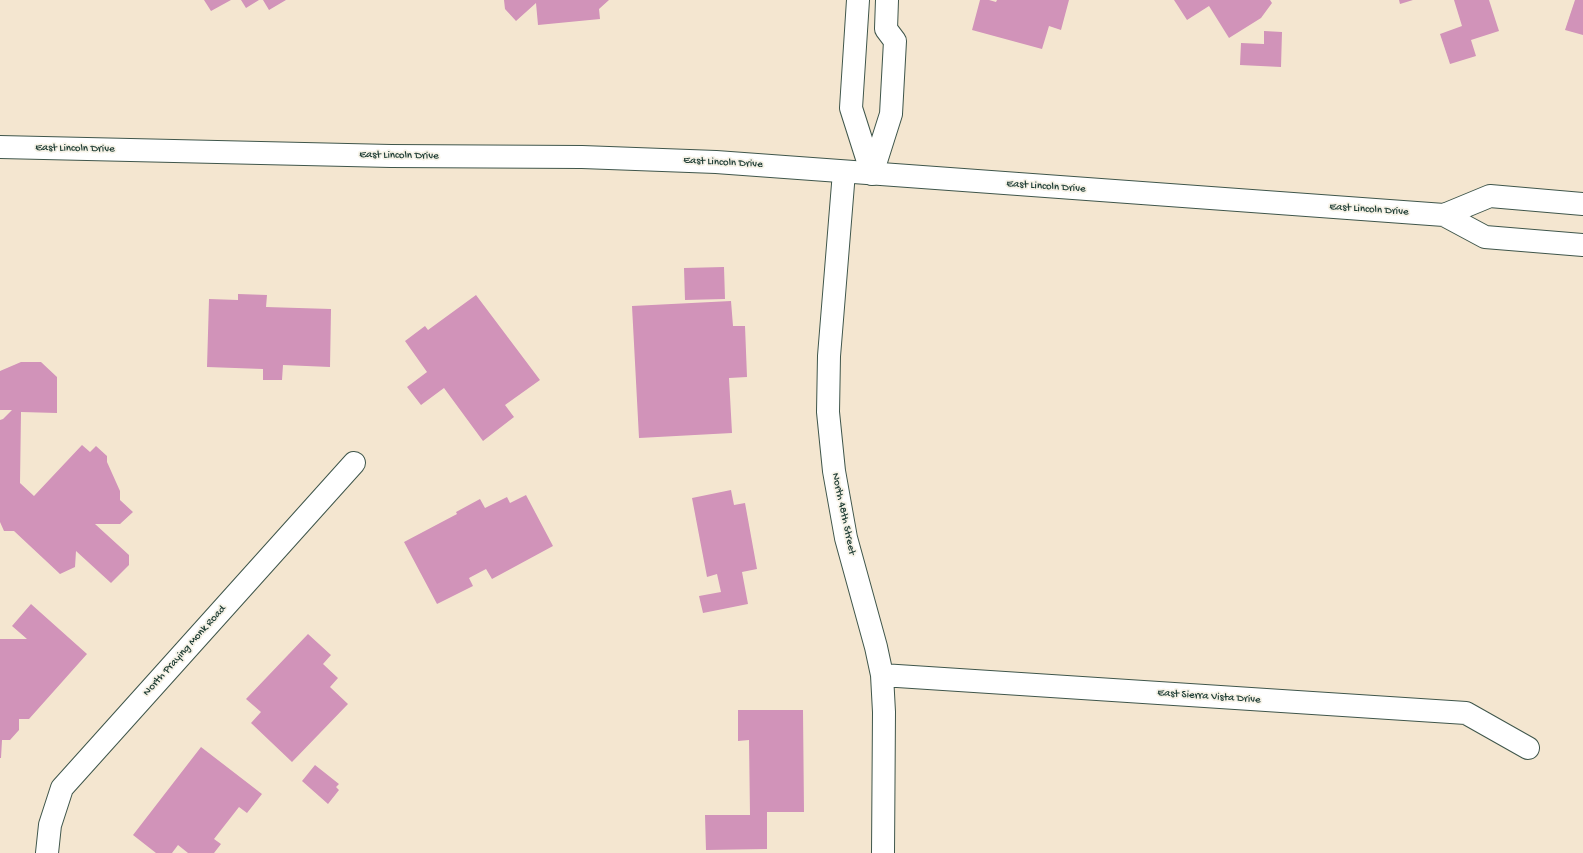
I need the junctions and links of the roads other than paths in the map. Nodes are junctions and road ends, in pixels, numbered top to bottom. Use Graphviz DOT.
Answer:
graph roads {
  1 [pos="858,0"];
  2 [pos="887,0"];
  3 [pos="856,26"];
  4 [pos="886,29"];
  5 [pos="0,147"];
  6 [pos="844,172"];
  7 [pos="872,174"];
  8 [pos="1583,204"];
  9 [pos="1444,215"];
  10 [pos="1583,245"];
  11 [pos="354,464"];
  12 [pos="882,675"];
  13 [pos="1528,748"];
  14 [pos="47,853"];
  15 [pos="884,853"];
  1 -- 3 [label="street"];
  2 -- 4 [label="street"];
  3 -- 4 [label="street"];
  3 -- 7 [label="street"];
  4 -- 7 [label="street"];
  5 -- 6 [label="street, East Lincoln Drive"];
  6 -- 7 [label="street, East Lincoln Drive"];
  6 -- 12 [label="street, North 48th Street"];
  7 -- 9 [label="street, East Lincoln Drive"];
  8 -- 9 [label="street, East Lincoln Drive"];
  9 -- 10 [label="street, East Lincoln Drive"];
  11 -- 14 [label="street, North Praying Monk Road"];
  12 -- 13 [label="street, East Sierra Vista Drive"];
  12 -- 15 [label="street, North 48th Street"];
}
